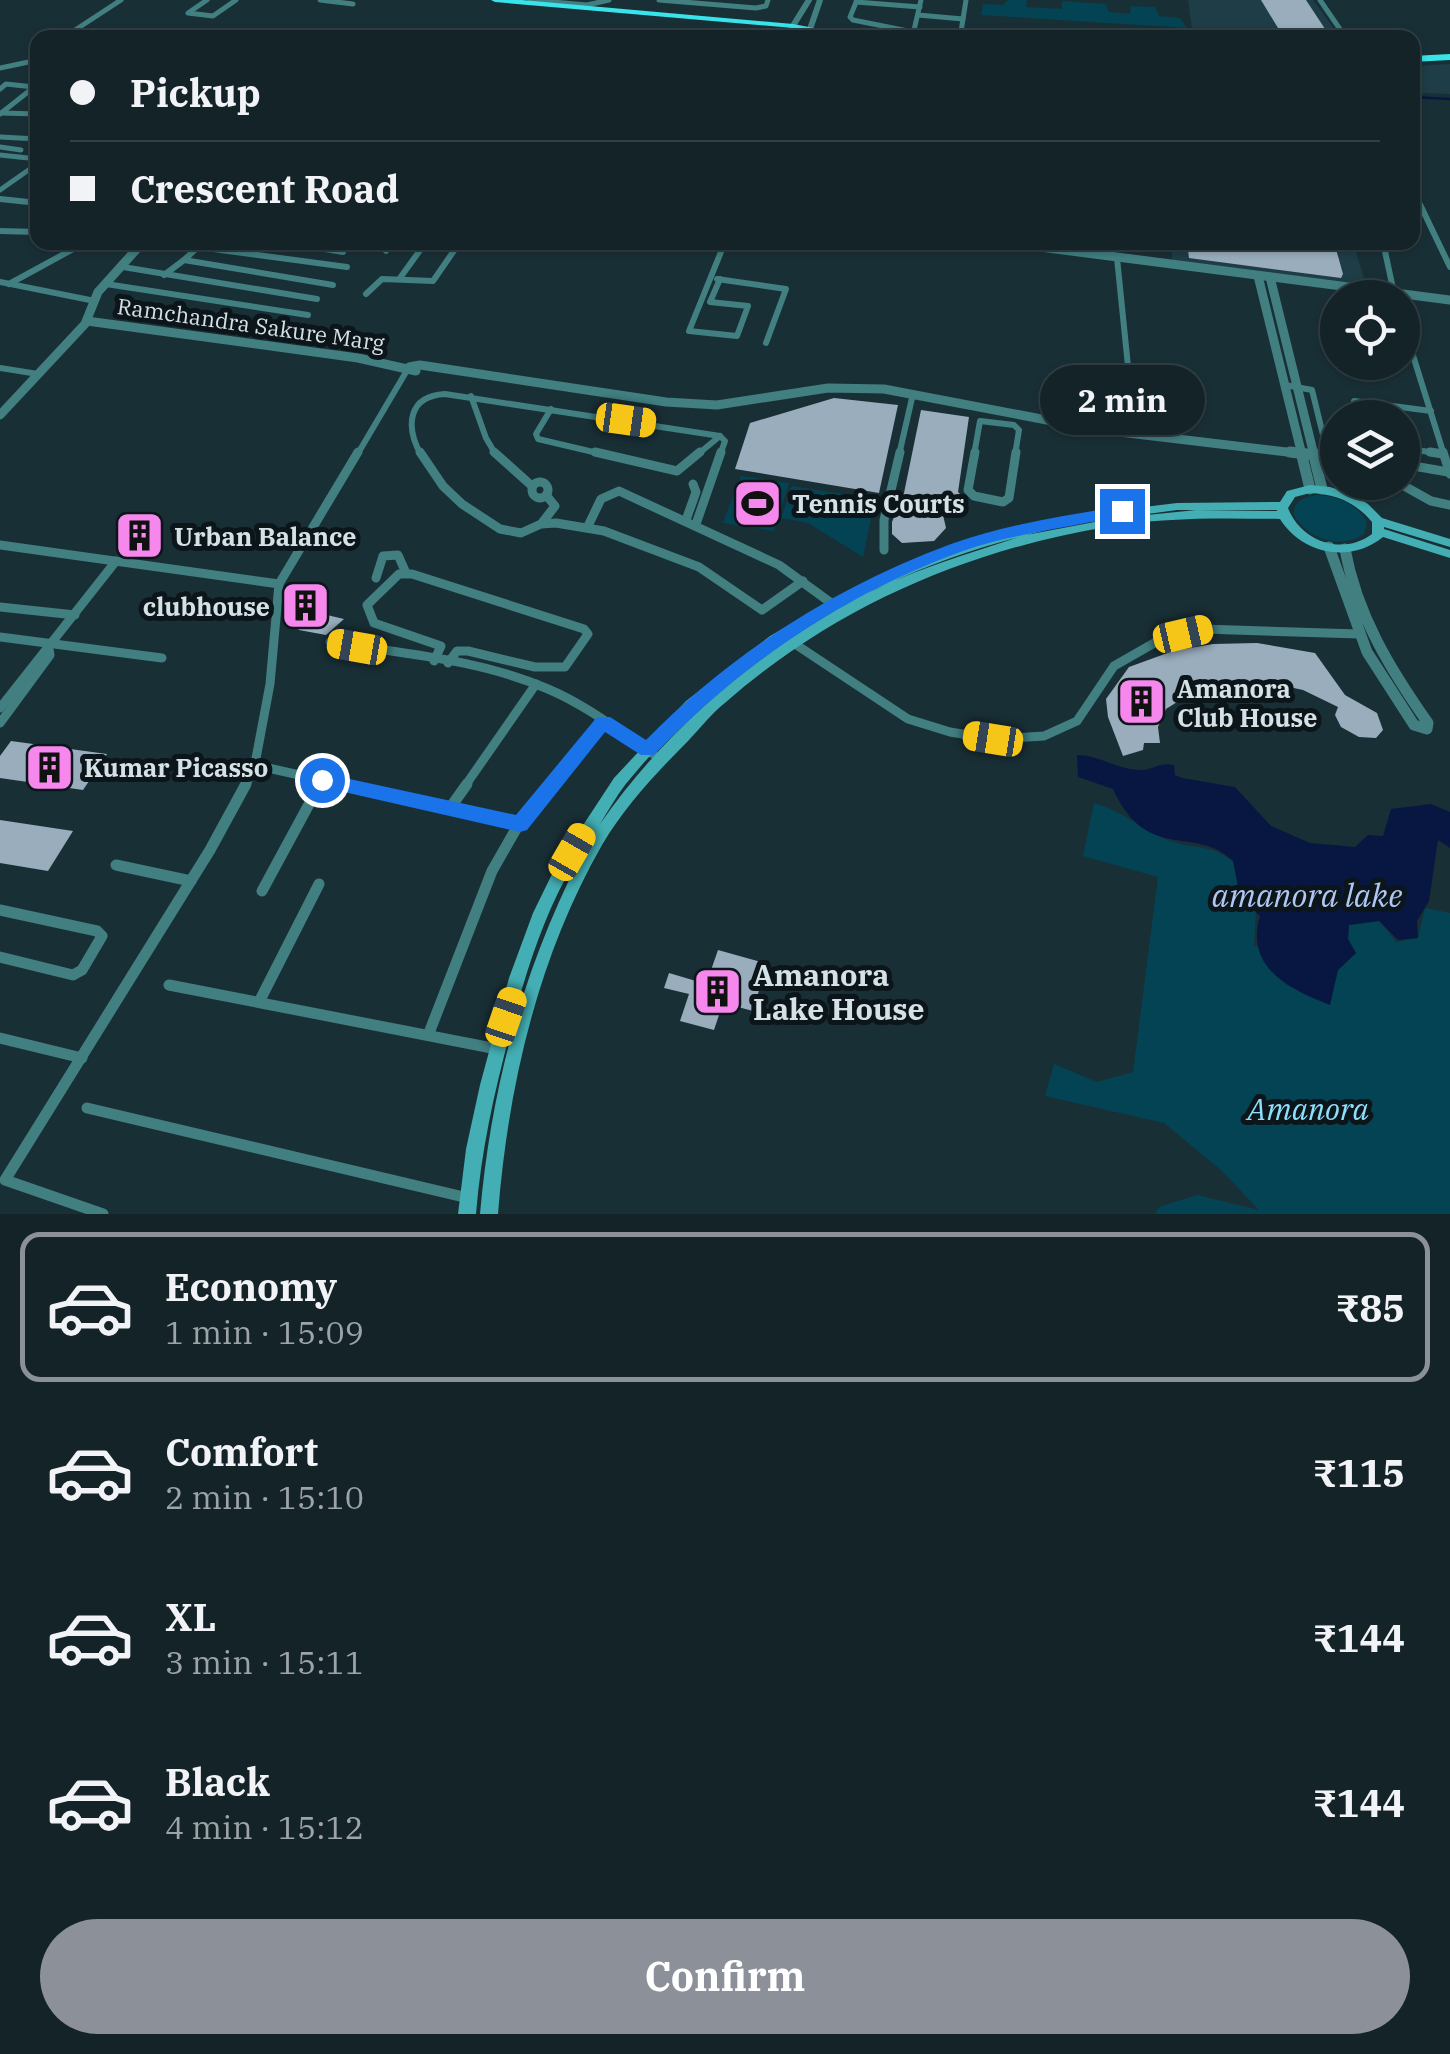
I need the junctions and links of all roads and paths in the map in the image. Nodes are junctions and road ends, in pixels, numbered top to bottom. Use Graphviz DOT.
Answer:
graph roads {
  1 [pos="121,0"];
  2 [pos="207,0"];
  3 [pos="236,0"];
  4 [pos="320,0"];
  5 [pos="482,0"];
  6 [pos="495,0"];
  7 [pos="530,0"];
  8 [pos="609,0"];
  9 [pos="660,0"];
  10 [pos="768,0"];
  11 [pos="810,0"];
  12 [pos="820,0"];
  13 [pos="966,0"];
  14 [pos="1320,0"];
  15 [pos="856,1"];
  16 [pos="921,3"];
  17 [pos="353,4"];
  18 [pos="918,15"];
  19 [pos="963,19"];
  20 [pos="792,28"];
  21 [pos="75,30"];
  22 [pos="810,30"];
  23 [pos="905,30"];
  24 [pos="911,30"];
  25 [pos="961,30"];
  26 [pos="1341,30"];
  27 [pos="30,59"];
  28 [pos="1450,59"];
  29 [pos="1420,61"];
  30 [pos="0,68"];
  31 [pos="30,85"];
  32 [pos="0,89"];
  33 [pos="30,90"];
  34 [pos="0,104"];
  35 [pos="13,104"];
  36 [pos="1,113"];
  37 [pos="30,114"];
  38 [pos="0,137"];
  39 [pos="30,138"];
  40 [pos="21,150"];
  41 [pos="0,151"];
  42 [pos="30,157"];
  43 [pos="30,168"];
  44 [pos="0,190"];
  45 [pos="0,199"];
  46 [pos="30,202"];
  47 [pos="1420,204"];
  48 [pos="0,231"];
  49 [pos="30,232"];
  50 [pos="70,250"];
  51 [pos="138,250"];
  52 [pos="195,250"];
  53 [pos="220,250"];
  54 [pos="333,250"];
  55 [pos="420,250"];
  56 [pos="454,250"];
  57 [pos="722,250"];
  58 [pos="1060,250"];
  59 [pos="1384,250"];
  60 [pos="343,252"];
  61 [pos="1118,258"];
  62 [pos="184,260"];
  63 [pos="124,267"];
  64 [pos="347,267"];
  65 [pos="1450,267"];
  66 [pos="164,274"];
  67 [pos="267,274"];
  68 [pos="1264,277"];
  69 [pos="400,278"];
  70 [pos="710,278"];
  71 [pos="720,280"];
  72 [pos="1391,280"];
  73 [pos="433,281"];
  74 [pos="448,282"];
  75 [pos="3,284"];
  76 [pos="106,284"];
  77 [pos="333,284"];
  78 [pos="1320,285"];
  79 [pos="252,289"];
  80 [pos="366,294"];
  81 [pos="1420,297"];
  82 [pos="317,300"];
  83 [pos="1450,300"];
  84 [pos="95,301"];
  85 [pos="308,316"];
  86 [pos="87,322"];
  87 [pos="766,344"];
  88 [pos="409,367"];
  89 [pos="0,368"];
  90 [pos="38,374"];
  91 [pos="1420,377"];
  92 [pos="1285,384"];
  93 [pos="1297,386"];
  94 [pos="471,396"];
  95 [pos="912,398"];
  96 [pos="778,400"];
  97 [pos="974,408"];
  98 [pos="551,409"];
  99 [pos="1420,410"];
  100 [pos="1431,412"];
  101 [pos="0,415"];
  102 [pos="1293,418"];
  103 [pos="1002,419"];
  104 [pos="1306,420"];
  105 [pos="1320,421"];
  106 [pos="1135,435"];
  107 [pos="720,436"];
  108 [pos="1420,450"];
  109 [pos="1302,453"];
  110 [pos="1443,454"];
  111 [pos="1315,455"];
  112 [pos="1420,467"];
  113 [pos="1449,473"];
  114 [pos="693,484"];
  115 [pos="1316,489"];
  116 [pos="1420,495"];
  117 [pos="1450,505"];
  118 [pos="1283,510"];
  119 [pos="691,522"];
  120 [pos="542,523"];
  121 [pos="588,526"];
  122 [pos="1378,526"];
  123 [pos="1450,543"];
  124 [pos="0,545"];
  125 [pos="1329,547"];
  126 [pos="1345,549"];
  127 [pos="884,550"];
  128 [pos="1450,554"];
  129 [pos="116,561"];
  130 [pos="406,573"];
  131 [pos="376,578"];
  132 [pos="803,581"];
  133 [pos="280,584"];
  134 [pos="0,607"];
  135 [pos="838,608"];
  136 [pos="75,615"];
  137 [pos="1359,634"];
  138 [pos="0,637"];
  139 [pos="330,642"];
  140 [pos="792,642"];
  141 [pos="51,646"];
  142 [pos="162,658"];
  143 [pos="434,661"];
  144 [pos="448,663"];
  145 [pos="536,684"];
  146 [pos="10,695"];
  147 [pos="0,708"];
  148 [pos="603,722"];
  149 [pos="0,723"];
  150 [pos="654,755"];
  151 [pos="268,768"];
  152 [pos="322,780"];
  153 [pos="450,808"];
  154 [pos="520,824"];
  155 [pos="116,865"];
  156 [pos="191,881"];
  157 [pos="319,884"];
  158 [pos="262,890"];
  159 [pos="0,910"];
  160 [pos="0,957"];
  161 [pos="170,986"];
  162 [pos="258,1002"];
  163 [pos="429,1033"];
  164 [pos="0,1038"];
  165 [pos="497,1050"];
  166 [pos="82,1058"];
  167 [pos="87,1108"];
  168 [pos="468,1206"];
  169 [pos="103,1214"];
  170 [pos="488,1214"];
  1 -- 21 [label="street"];
  2 -- 3 [label="street"];
  4 -- 17 [label="street"];
  5 -- 20 [label="highway"];
  6 -- 20 [label="highway"];
  7 -- 8 [label="street"];
  9 -- 10 [label="street"];
  11 -- 20 [label="street"];
  12 -- 22 [label="street"];
  13 -- 19 [label="street"];
  14 -- 26 [label="street"];
  15 -- 16 [label="street"];
  15 -- 23 [label="street"];
  16 -- 18 [label="street"];
  18 -- 19 [label="street"];
  18 -- 24 [label="street"];
  19 -- 25 [label="street"];
  20 -- 22 [label="highway"];
  27 -- 30 [label="street"];
  28 -- 29 [label="highway"];
  31 -- 32 [label="street"];
  33 -- 35 [label="street"];
  34 -- 35 [label="street"];
  35 -- 36 [label="street"];
  36 -- 37 [label="street"];
  38 -- 39 [label="street"];
  40 -- 41 [label="street"];
  41 -- 42 [label="street"];
  43 -- 44 [label="street"];
  45 -- 46 [label="street"];
  47 -- 65 [label="street"];
  48 -- 49 [label="street"];
  50 -- 75 [label="street"];
  51 -- 63 [label="street"];
  52 -- 62 [label="street"];
  53 -- 64 [label="street"];
  54 -- 60 [label="street"];
  55 -- 69 [label="street"];
  56 -- 73 [label="street"];
  57 -- 70 [label="street"];
  58 -- 61 [label="street"];
  59 -- 72 [label="street"];
  61 -- 68 [label="street"];
  61 -- 106 [label="street"];
  62 -- 66 [label="street"];
  62 -- 67 [label="street"];
  63 -- 66 [label="street"];
  63 -- 76 [label="street"];
  66 -- 79 [label="street"];
  67 -- 77 [label="street"];
  67 -- 79 [label="street"];
  68 -- 78 [label="street"];
  68 -- 92 [label="street"];
  68 -- 93 [label="street"];
  69 -- 73 [label="street"];
  69 -- 80 [label="street"];
  70 -- 71 [label="street"];
  70 -- 71 [label="street"];
  71 -- 87 [label="street"];
  73 -- 74 [label="street"];
  75 -- 84 [label="street"];
  76 -- 84 [label="street"];
  76 -- 85 [label="street"];
  79 -- 82 [label="street"];
  81 -- 83 [label="street"];
  84 -- 86 [label="street"];
  86 -- 88 [label="street, Ramchandra Sakure Marg"];
  86 -- 90 [label="street"];
  88 -- 96 [label="street, Ramchandra Sakure Marg"];
  88 -- 133 [label="street"];
  89 -- 90 [label="street"];
  90 -- 101 [label="street"];
  91 -- 100 [label="street"];
  92 -- 93 [label="street"];
  92 -- 102 [label="street"];
  93 -- 104 [label="street"];
  93 -- 105 [label="street"];
  94 -- 98 [label="street"];
  94 -- 120 [label="street"];
  94 -- 120 [label="street"];
  95 -- 96 [label="street, Ramchandra Sakure Marg"];
  95 -- 97 [label="street, Ramchandra Sakure Marg"];
  95 -- 127 [label="street"];
  96 -- 97 [label="street, Ramchandra Sakure Marg"];
  97 -- 103 [label="street, Ramchandra Sakure Marg"];
  98 -- 107 [label="street"];
  98 -- 107 [label="street"];
  99 -- 100 [label="street"];
  100 -- 110 [label="street"];
  102 -- 104 [label="street"];
  102 -- 109 [label="street"];
  103 -- 103 [label="street"];
  103 -- 106 [label="street, Ramchandra Sakure Marg"];
  104 -- 105 [label="street"];
  104 -- 111 [label="street"];
  106 -- 109 [label="street, Ramchandra Sakure Marg"];
  107 -- 119 [label="street"];
  108 -- 110 [label="street"];
  109 -- 111 [label="street, Ramchandra Sakure Marg"];
  109 -- 115 [label="street"];
  110 -- 113 [label="street"];
  111 -- 115 [label="street"];
  112 -- 113 [label="street"];
  114 -- 119 [label="street"];
  115 -- 118 [label="main road"];
  115 -- 122 [label="main road"];
  116 -- 117 [label="street"];
  118 -- 125 [label="main road"];
  118 -- 135 [label="main road"];
  119 -- 121 [label="street"];
  119 -- 132 [label="street"];
  120 -- 121 [label="street"];
  121 -- 132 [label="street"];
  122 -- 123 [label="main road"];
  122 -- 126 [label="main road"];
  122 -- 128 [label="main road"];
  124 -- 129 [label="street"];
  125 -- 126 [label="main road"];
  125 -- 137 [label="street"];
  126 -- 137 [label="street"];
  129 -- 133 [label="street"];
  129 -- 136 [label="street"];
  130 -- 131 [label="street"];
  130 -- 143 [label="street"];
  130 -- 144 [label="street"];
  132 -- 135 [label="street"];
  133 -- 156 [label="street"];
  134 -- 136 [label="street"];
  135 -- 140 [label="main road"];
  135 -- 150 [label="main road"];
  136 -- 141 [label="street"];
  137 -- 140 [label="street"];
  138 -- 141 [label="street"];
  139 -- 143 [label="street"];
  140 -- 150 [label="main road"];
  141 -- 142 [label="street"];
  141 -- 146 [label="street"];
  143 -- 144 [label="street"];
  144 -- 145 [label="street"];
  145 -- 148 [label="street"];
  145 -- 153 [label="street"];
  146 -- 147 [label="street"];
  146 -- 149 [label="street"];
  148 -- 150 [label="street"];
  148 -- 154 [label="street"];
  150 -- 165 [label="main road"];
  150 -- 170 [label="main road"];
  151 -- 152 [label="street"];
  152 -- 153 [label="street"];
  152 -- 158 [label="street"];
  153 -- 154 [label="street"];
  154 -- 163 [label="street"];
  155 -- 156 [label="street"];
  156 -- 166 [label="street"];
  157 -- 162 [label="street"];
  159 -- 160 [label="street"];
  161 -- 162 [label="street"];
  162 -- 163 [label="street"];
  163 -- 165 [label="street"];
  164 -- 166 [label="street"];
  165 -- 168 [label="main road"];
  166 -- 169 [label="street"];
  167 -- 168 [label="street"];
}
